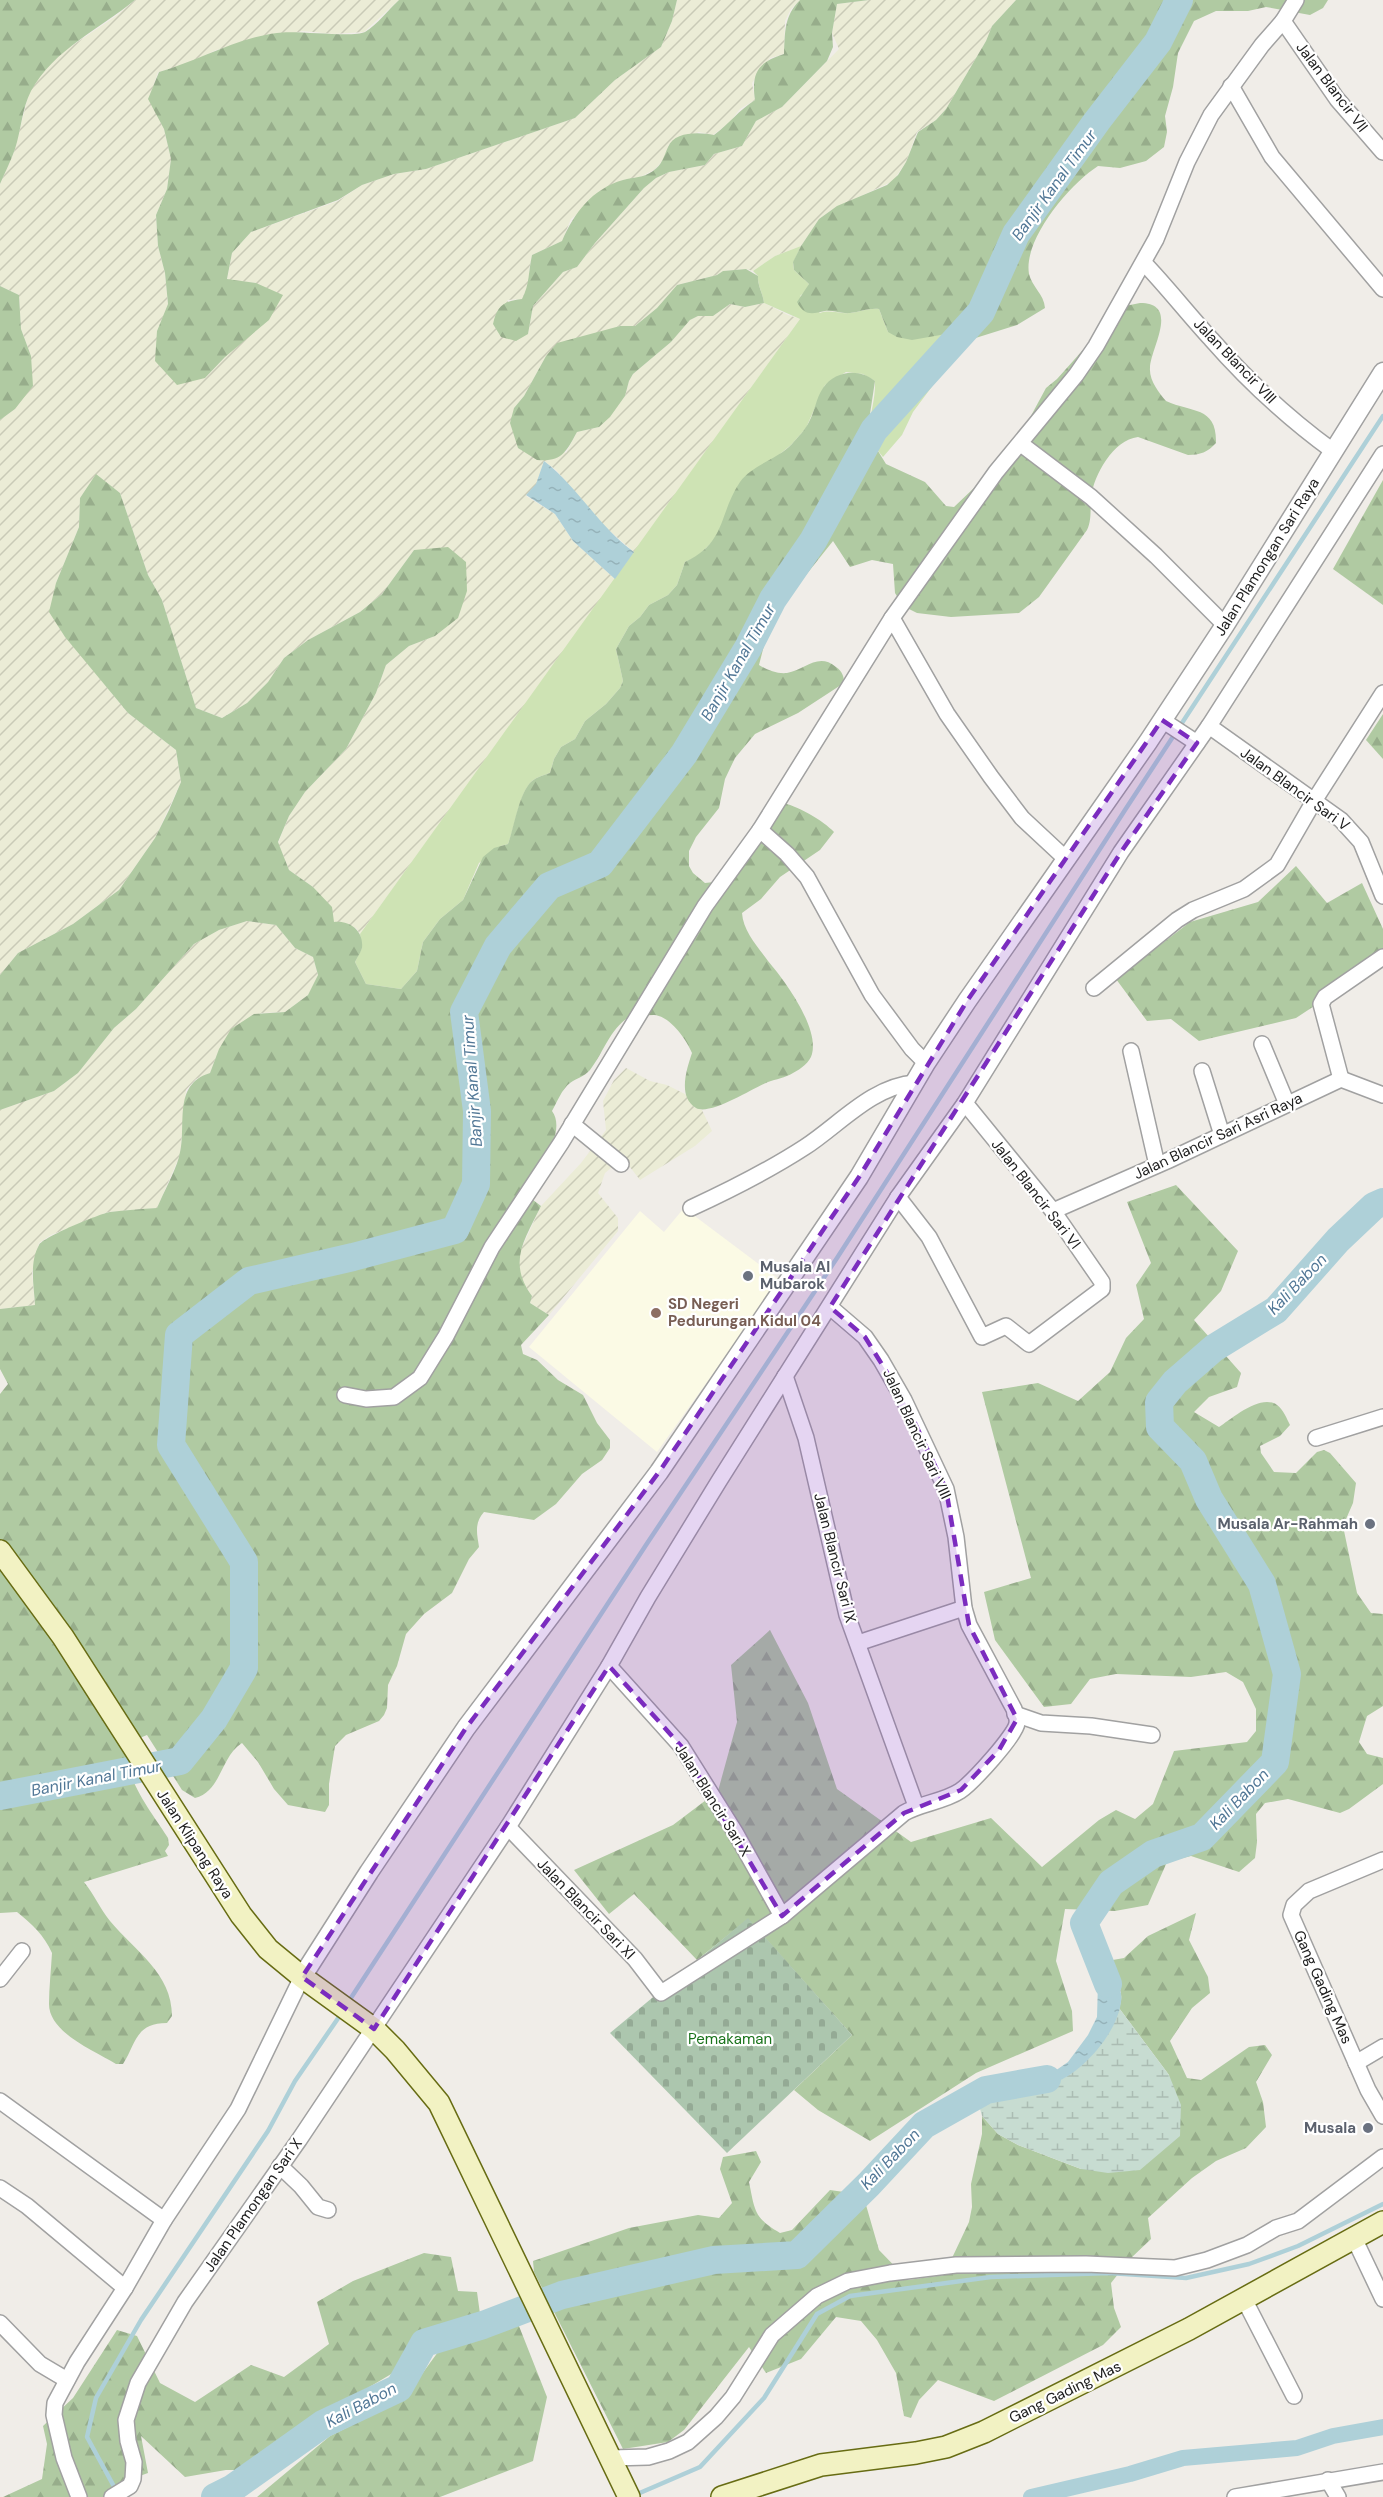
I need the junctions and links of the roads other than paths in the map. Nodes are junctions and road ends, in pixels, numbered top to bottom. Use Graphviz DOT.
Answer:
graph roads {
  1 [pos="1296,0"];
  2 [pos="1283,21"];
  3 [pos="1231,86"];
  4 [pos="1383,152"];
  5 [pos="1144,263"];
  6 [pos="1383,289"];
  7 [pos="1383,372"];
  8 [pos="1021,444"];
  9 [pos="1333,451"];
  10 [pos="1383,454"];
  11 [pos="892,618"];
  12 [pos="1225,624"];
  13 [pos="1383,693"];
  14 [pos="1166,723"];
  15 [pos="1209,726"];
  16 [pos="1197,743"];
  17 [pos="1314,801"];
  18 [pos="760,830"];
  19 [pos="1066,859"];
  20 [pos="1377,867"];
  21 [pos="1383,896"];
  22 [pos="1383,957"];
  23 [pos="1094,988"];
  24 [pos="1262,1044"];
  25 [pos="1131,1051"];
  26 [pos="926,1063"];
  27 [pos="1202,1071"];
  28 [pos="1341,1079"];
  29 [pos="915,1083"];
  30 [pos="1383,1095"];
  31 [pos="965,1103"];
  32 [pos="1287,1104"];
  33 [pos="572,1124"];
  34 [pos="1222,1135"];
  35 [pos="621,1164"];
  36 [pos="1157,1166"];
  37 [pos="898,1197"];
  38 [pos="691,1208"];
  39 [pos="1053,1211"];
  40 [pos="830,1307"];
  41 [pos="785,1376"];
  42 [pos="345,1395"];
  43 [pos="1383,1417"];
  44 [pos="1316,1438"];
  45 [pos="0,1551"];
  46 [pos="964,1608"];
  47 [pos="858,1643"];
  48 [pos="609,1666"];
  49 [pos="1016,1714"];
  50 [pos="1152,1735"];
  51 [pos="916,1806"];
  52 [pos="508,1827"];
  53 [pos="1383,1860"];
  54 [pos="782,1916"];
  55 [pos="22,1951"];
  56 [pos="0,1979"];
  57 [pos="309,1982"];
  58 [pos="368,2024"];
  59 [pos="1383,2047"];
  60 [pos="1356,2063"];
  61 [pos="0,2101"];
  62 [pos="1383,2116"];
  63 [pos="1383,2157"];
  64 [pos="280,2166"];
  65 [pos="0,2187"];
  66 [pos="328,2210"];
  67 [pos="165,2220"];
  68 [pos="1383,2222"];
  69 [pos="1354,2238"];
  70 [pos="125,2288"];
  71 [pos="1244,2299"];
  72 [pos="1383,2299"];
  73 [pos="0,2323"];
  74 [pos="67,2380"];
  75 [pos="1294,2396"];
  76 [pos="614,2466"];
  77 [pos="1383,2472"];
  78 [pos="1328,2480"];
  79 [pos="118,2493"];
  80 [pos="80,2497"];
  81 [pos="629,2497"];
  82 [pos="722,2497"];
  83 [pos="1235,2497"];
  84 [pos="1338,2497"];
  1 -- 2 [label="street"];
  2 -- 3 [label="street"];
  2 -- 4 [label="street, Jalan Blancir VII"];
  3 -- 5 [label="street"];
  3 -- 6 [label="street"];
  5 -- 8 [label="street"];
  5 -- 9 [label="street, Jalan Blancir VIII"];
  7 -- 9 [label="street, Jalan Plamongan Sari Raya"];
  8 -- 11 [label="street"];
  8 -- 12 [label="street"];
  9 -- 12 [label="street, Jalan Plamongan Sari Raya"];
  10 -- 15 [label="street, Jalan Plamongan Sari X"];
  11 -- 18 [label="street"];
  11 -- 19 [label="street"];
  12 -- 14 [label="street, Jalan Plamongan Sari Raya"];
  13 -- 17 [label="street"];
  14 -- 16 [label="street"];
  14 -- 19 [label="street, Jalan Plamongan Sari Raya"];
  15 -- 16 [label="street, Jalan Plamongan Sari X"];
  15 -- 17 [label="street, Jalan Blancir Sari V"];
  16 -- 31 [label="street, Jalan Plamongan Sari X"];
  17 -- 20 [label="street, Jalan Blancir Sari V"];
  17 -- 23 [label="street"];
  18 -- 26 [label="street"];
  18 -- 33 [label="street"];
  19 -- 26 [label="street, Jalan Plamongan Sari Raya"];
  20 -- 21 [label="street, Jalan Blancir Sari V"];
  22 -- 28 [label="street"];
  24 -- 32 [label="street"];
  25 -- 36 [label="street"];
  26 -- 29 [label="street, Jalan Plamongan Sari Raya"];
  27 -- 34 [label="street"];
  28 -- 30 [label="street"];
  28 -- 32 [label="street, Jalan Blancir Sari Asri Raya"];
  29 -- 38 [label="street"];
  29 -- 57 [label="street, Jalan Plamongan Sari Raya"];
  31 -- 37 [label="street, Jalan Plamongan Sari X"];
  31 -- 39 [label="street, Jalan Blancir Sari VI"];
  32 -- 34 [label="street, Jalan Blancir Sari Asri Raya"];
  33 -- 35 [label="street"];
  33 -- 42 [label="street"];
  34 -- 36 [label="street, Jalan Blancir Sari Asri Raya"];
  36 -- 39 [label="street, Jalan Blancir Sari Asri Raya"];
  37 -- 39 [label="street, Jalan Blancir Sari VI"];
  37 -- 40 [label="street, Jalan Plamongan Sari X"];
  40 -- 41 [label="street, Jalan Plamongan Sari X"];
  40 -- 46 [label="street, Jalan Blancir Sari VIII"];
  41 -- 47 [label="street, Jalan Blancir Sari IX"];
  41 -- 48 [label="street, Jalan Plamongan Sari X"];
  43 -- 44 [label="street"];
  45 -- 57 [label="main road, Jalan Klipang Raya"];
  46 -- 47 [label="street"];
  46 -- 49 [label="street, Jalan Blancir Sari VIII"];
  47 -- 51 [label="street, Jalan Blancir Sari IX"];
  48 -- 52 [label="street, Jalan Plamongan Sari X"];
  48 -- 54 [label="street, Jalan Blancir Sari X"];
  49 -- 50 [label="street"];
  49 -- 51 [label="street"];
  51 -- 54 [label="street"];
  52 -- 54 [label="street, Jalan Blancir Sari XI"];
  52 -- 58 [label="street, Jalan Plamongan Sari X"];
  53 -- 60 [label="street, Gang Gading Mas"];
  55 -- 56 [label="street"];
  57 -- 58 [label="main road, Jalan Klipang Raya"];
  57 -- 67 [label="street"];
  58 -- 64 [label="street, Jalan Plamongan Sari X"];
  58 -- 76 [label="main road, Jalan Klipang Raya"];
  59 -- 60 [label="street, Gang Gading Mas"];
  60 -- 62 [label="street, Gang Gading Mas"];
  61 -- 67 [label="street"];
  63 -- 76 [label="street"];
  64 -- 66 [label="street"];
  64 -- 79 [label="street, Jalan Plamongan Sari X"];
  65 -- 70 [label="street"];
  67 -- 70 [label="street"];
  68 -- 69 [label="main road, Gang Gading Mas"];
  69 -- 71 [label="main road, Gang Gading Mas"];
  69 -- 72 [label="street"];
  70 -- 74 [label="street"];
  71 -- 75 [label="street"];
  71 -- 82 [label="main road, Gang Gading Mas"];
  73 -- 74 [label="street"];
  74 -- 80 [label="street"];
  76 -- 81 [label="main road, Jalan Klipang Raya"];
  77 -- 78 [label="street"];
  78 -- 83 [label="street"];
  78 -- 84 [label="street"];
}
